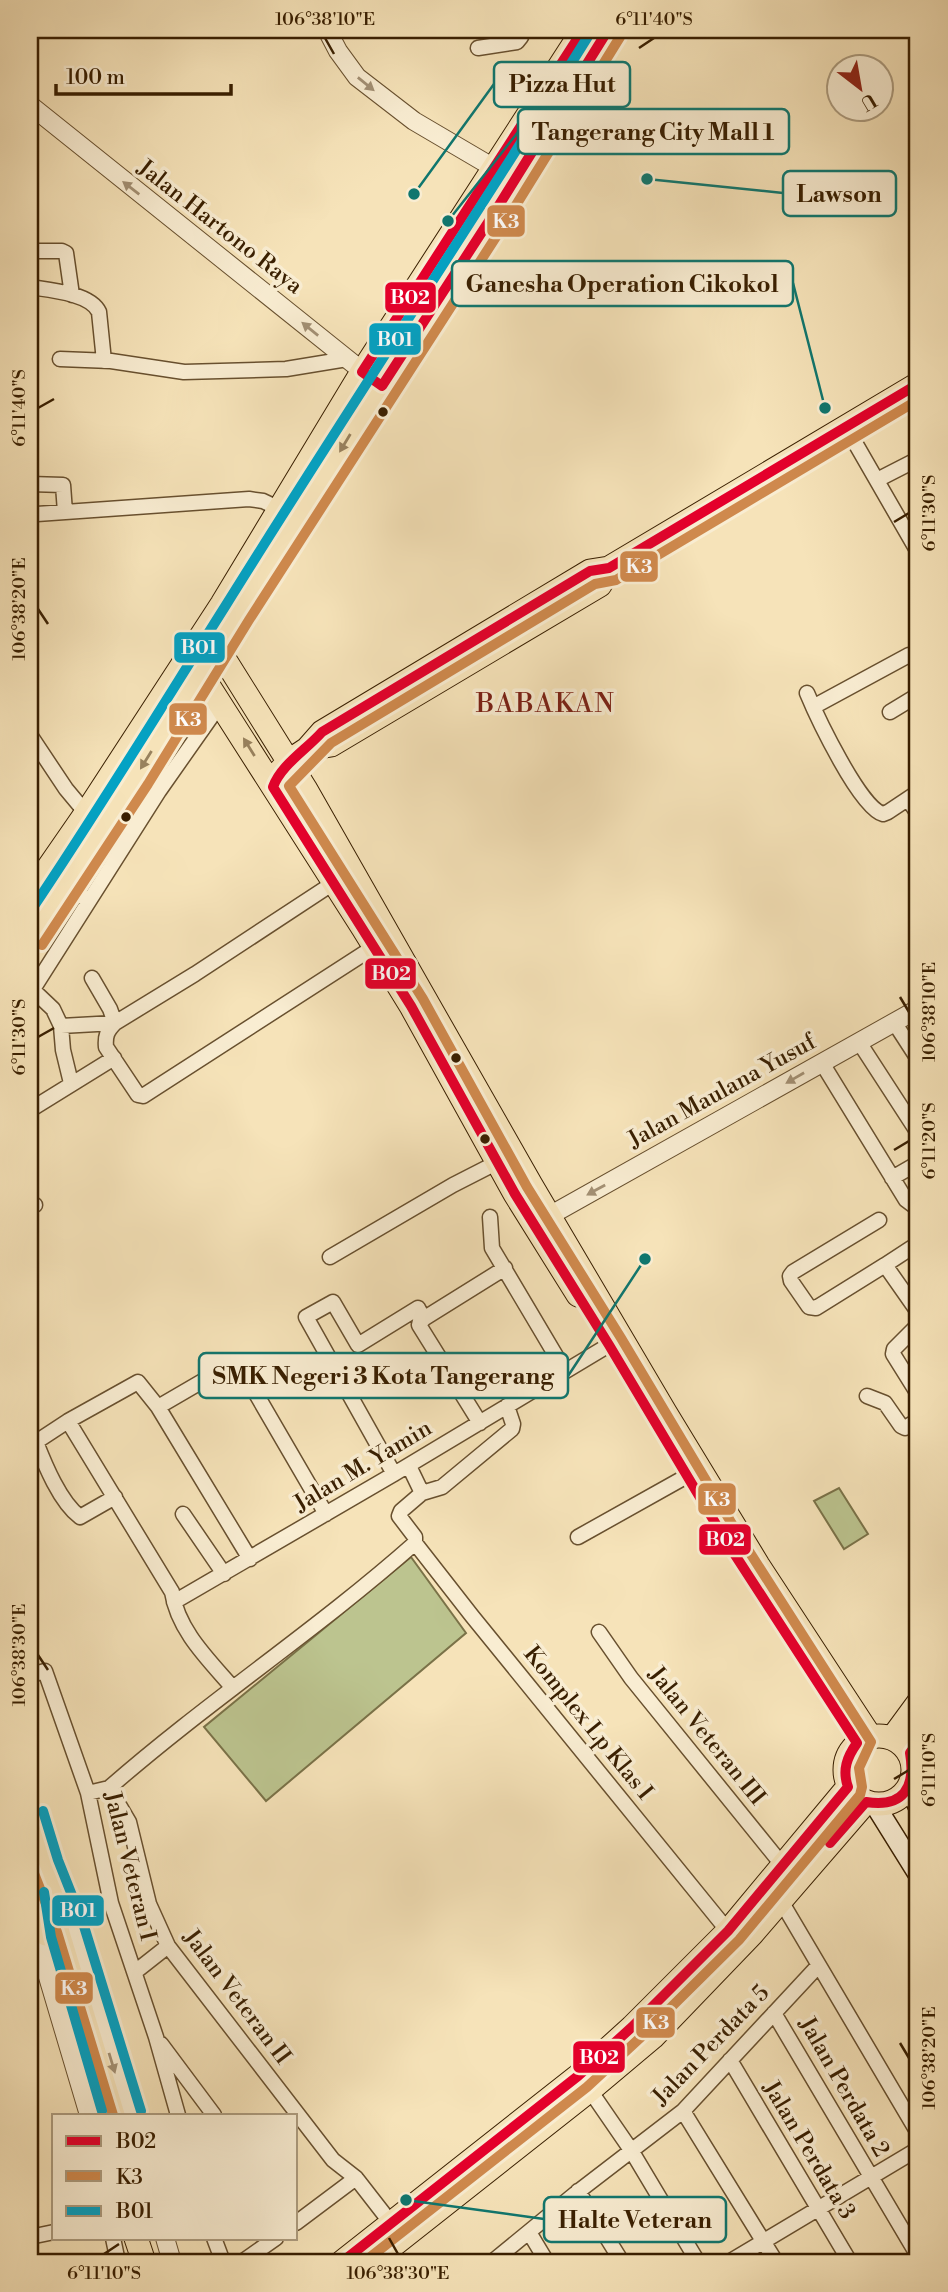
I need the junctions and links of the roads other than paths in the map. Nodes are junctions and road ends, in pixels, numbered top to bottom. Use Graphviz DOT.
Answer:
graph roads {
  1 [pos="327,30"];
  2 [pos="521,30"];
  3 [pos="583,30"];
  4 [pos="608,30"];
  5 [pos="478,48"];
  6 [pos="30,105"];
  7 [pos="494,169"];
  8 [pos="30,251"];
  9 [pos="30,288"];
  10 [pos="72,295"];
  11 [pos="61,359"];
  12 [pos="104,361"];
  13 [pos="355,366"];
  14 [pos="918,384"];
  15 [pos="382,386"];
  16 [pos="846,427"];
  17 [pos="918,459"];
  18 [pos="877,480"];
  19 [pos="30,485"];
  20 [pos="280,509"];
  21 [pos="65,512"];
  22 [pos="37,514"];
  23 [pos="914,534"];
  24 [pos="918,552"];
  25 [pos="217,647"];
  26 [pos="909,654"];
  27 [pos="198,679"];
  28 [pos="243,686"];
  29 [pos="807,693"];
  30 [pos="918,695"];
  31 [pos="224,707"];
  32 [pos="813,707"];
  33 [pos="890,712"];
  34 [pos="30,735"];
  35 [pos="298,755"];
  36 [pos="273,787"];
  37 [pos="913,796"];
  38 [pos="86,813"];
  39 [pos="918,814"];
  40 [pos="112,815"];
  41 [pos="135,830"];
  42 [pos="335,883"];
  43 [pos="64,886"];
  44 [pos="30,894"];
  45 [pos="89,901"];
  46 [pos="30,937"];
  47 [pos="374,947"];
  48 [pos="92,978"];
  49 [pos="31,992"];
  50 [pos="918,1009"];
  51 [pos="894,1022"];
  52 [pos="115,1023"];
  53 [pos="61,1027"];
  54 [pos="859,1042"];
  55 [pos="114,1058"];
  56 [pos="918,1059"];
  57 [pos="822,1063"];
  58 [pos="71,1083"];
  59 [pos="30,1110"];
  60 [pos="918,1133"];
  61 [pos="498,1162"];
  62 [pos="918,1163"];
  63 [pos="892,1178"];
  64 [pos="918,1206"];
  65 [pos="549,1216"];
  66 [pos="490,1217"];
  67 [pos="879,1220"];
  68 [pos="911,1248"];
  69 [pos="330,1257"];
  70 [pos="885,1265"];
  71 [pos="505,1268"];
  72 [pos="918,1312"];
  73 [pos="424,1319"];
  74 [pos="918,1325"];
  75 [pos="609,1345"];
  76 [pos="565,1371"];
  77 [pos="918,1394"];
  78 [pos="867,1396"];
  79 [pos="507,1406"];
  80 [pos="158,1407"];
  81 [pos="918,1420"];
  82 [pos="68,1421"];
  83 [pos="480,1423"];
  84 [pos="409,1466"];
  85 [pos="394,1474"];
  86 [pos="687,1476"];
  87 [pos="422,1493"];
  88 [pos="115,1497"];
  89 [pos="183,1514"];
  90 [pos="326,1514"];
  91 [pos="578,1537"];
  92 [pos="415,1540"];
  93 [pos="250,1559"];
  94 [pos="224,1574"];
  95 [pos="174,1602"];
  96 [pos="599,1632"];
  97 [pos="30,1675"];
  98 [pos="233,1688"];
  99 [pos="918,1703"];
  100 [pos="873,1739"];
  101 [pos="914,1747"];
  102 [pos="848,1787"];
  103 [pos="108,1788"];
  104 [pos="88,1793"];
  105 [pos="914,1796"];
  106 [pos="871,1804"];
  107 [pos="30,1815"];
  108 [pos="784,1867"];
  109 [pos="41,1874"];
  110 [pos="918,1874"];
  111 [pos="30,1894"];
  112 [pos="781,1901"];
  113 [pos="728,1931"];
  114 [pos="168,1946"];
  115 [pos="818,1966"];
  116 [pos="135,1972"];
  117 [pos="774,2012"];
  118 [pos="156,2037"];
  119 [pos="730,2060"];
  120 [pos="584,2083"];
  121 [pos="683,2111"];
  122 [pos="89,2114"];
  123 [pos="99,2114"];
  124 [pos="113,2114"];
  125 [pos="128,2114"];
  126 [pos="178,2114"];
  127 [pos="213,2114"];
  128 [pos="298,2114"];
  129 [pos="298,2115"];
  130 [pos="918,2133"];
  131 [pos="918,2149"];
  132 [pos="631,2150"];
  133 [pos="356,2178"];
  134 [pos="871,2178"];
  135 [pos="579,2191"];
  136 [pos="434,2200"];
  137 [pos="818,2210"];
  138 [pos="298,2222"];
  139 [pos="391,2223"];
  140 [pos="52,2232"];
  141 [pos="529,2232"];
  142 [pos="30,2237"];
  143 [pos="113,2240"];
  144 [pos="126,2240"];
  145 [pos="137,2240"];
  146 [pos="153,2240"];
  147 [pos="166,2240"];
  148 [pos="215,2240"];
  149 [pos="273,2240"];
  150 [pos="765,2242"];
  151 [pos="918,2256"];
  152 [pos="118,2262"];
  153 [pos="133,2262"];
  154 [pos="144,2262"];
  155 [pos="159,2262"];
  156 [pos="172,2262"];
  157 [pos="223,2262"];
  158 [pos="242,2262"];
  159 [pos="342,2262"];
  160 [pos="372,2262"];
  161 [pos="492,2262"];
  162 [pos="547,2262"];
  163 [pos="622,2262"];
  164 [pos="698,2262"];
  165 [pos="729,2262"];
  166 [pos="776,2262"];
  167 [pos="850,2262"];
  1 -- 7 [label="street, one-way"];
  2 -- 5 [label="street"];
  3 -- 7 [label="main road"];
  4 -- 15 [label="main road"];
  13 -- 6 [label="street, Jalan Hartono Raya, one-way"];
  7 -- 13 [label="main road"];
  8 -- 10 [label="street"];
  9 -- 10 [label="street"];
  10 -- 12 [label="street"];
  11 -- 12 [label="street"];
  12 -- 13 [label="street"];
  13 -- 15 [label="street, Jalan Hartono Raya"];
  13 -- 20 [label="main road"];
  14 -- 16 [label="main road"];
  15 -- 25 [label="main road, one-way"];
  16 -- 18 [label="street"];
  16 -- 35 [label="main road"];
  17 -- 18 [label="street"];
  18 -- 23 [label="street"];
  19 -- 21 [label="street"];
  20 -- 21 [label="street"];
  20 -- 38 [label="main road"];
  21 -- 22 [label="street"];
  23 -- 24 [label="street"];
  25 -- 27 [label="main road"];
  25 -- 28 [label="main road"];
  26 -- 32 [label="street"];
  27 -- 31 [label="main road"];
  27 -- 40 [label="main road, one-way"];
  27 -- 41 [label="street"];
  28 -- 31 [label="main road"];
  28 -- 35 [label="main road"];
  29 -- 32 [label="street"];
  30 -- 33 [label="street"];
  36 -- 31 [label="main road, one-way"];
  32 -- 37 [label="street"];
  34 -- 38 [label="street"];
  35 -- 36 [label="main road"];
  35 -- 65 [label="main road"];
  36 -- 42 [label="main road"];
  37 -- 39 [label="street"];
  38 -- 44 [label="main road"];
  40 -- 41 [label="street"];
  40 -- 43 [label="main road"];
  41 -- 45 [label="street"];
  42 -- 47 [label="main road"];
  42 -- 52 [label="street"];
  43 -- 45 [label="street"];
  43 -- 46 [label="main road"];
  45 -- 49 [label="street"];
  47 -- 55 [label="street"];
  47 -- 61 [label="main road"];
  48 -- 52 [label="street"];
  49 -- 53 [label="street"];
  50 -- 51 [label="street, Jalan Maulana Yusuf"];
  51 -- 54 [label="street, Jalan Maulana Yusuf"];
  51 -- 56 [label="street"];
  52 -- 53 [label="street"];
  52 -- 55 [label="street"];
  53 -- 58 [label="street"];
  54 -- 57 [label="street, Jalan Maulana Yusuf"];
  54 -- 60 [label="street"];
  55 -- 58 [label="street"];
  57 -- 63 [label="street"];
  57 -- 65 [label="street, Jalan Maulana Yusuf, one-way"];
  58 -- 59 [label="street"];
  61 -- 69 [label="street"];
  61 -- 75 [label="main road"];
  62 -- 63 [label="street"];
  63 -- 64 [label="street"];
  65 -- 100 [label="main road"];
  66 -- 71 [label="street"];
  67 -- 70 [label="street"];
  68 -- 70 [label="street"];
  70 -- 72 [label="street"];
  71 -- 73 [label="street"];
  71 -- 76 [label="street"];
  73 -- 83 [label="street"];
  73 -- 85 [label="street"];
  74 -- 77 [label="street"];
  75 -- 76 [label="street, Jalan M. Yamin"];
  75 -- 86 [label="main road"];
  76 -- 79 [label="street, Jalan M. Yamin"];
  78 -- 81 [label="street"];
  79 -- 83 [label="street, Jalan M. Yamin"];
  79 -- 87 [label="street"];
  80 -- 82 [label="street"];
  80 -- 90 [label="street"];
  80 -- 93 [label="street"];
  82 -- 88 [label="street"];
  82 -- 88 [label="street"];
  83 -- 84 [label="street, Jalan M. Yamin"];
  84 -- 85 [label="street, Jalan M. Yamin"];
  84 -- 87 [label="street"];
  85 -- 90 [label="street, Jalan M. Yamin"];
  86 -- 91 [label="street"];
  86 -- 100 [label="main road"];
  87 -- 92 [label="street"];
  88 -- 95 [label="street"];
  89 -- 94 [label="street"];
  90 -- 93 [label="street, Jalan M. Yamin"];
  92 -- 98 [label="street"];
  92 -- 113 [label="street, Komplex Lp Klas I"];
  93 -- 94 [label="street, Jalan M. Yamin"];
  94 -- 95 [label="street, Jalan M. Yamin"];
  95 -- 98 [label="street"];
  96 -- 108 [label="street, Jalan Veteran III"];
  97 -- 104 [label="street, Jalan Veteran I"];
  98 -- 103 [label="street"];
  99 -- 100 [label="main road"];
  100 -- 101 [label="main road"];
  100 -- 102 [label="main road"];
  101 -- 105 [label="main road"];
  102 -- 106 [label="main road"];
  102 -- 108 [label="main road"];
  103 -- 104 [label="street"];
  103 -- 114 [label="street, Jalan Veteran II"];
  104 -- 116 [label="street, Jalan Veteran I"];
  105 -- 106 [label="main road"];
  106 -- 110 [label="main road"];
  106 -- 112 [label="main road"];
  107 -- 109 [label="main road"];
  108 -- 113 [label="main road"];
  109 -- 123 [label="main road"];
  109 -- 124 [label="main road"];
  109 -- 125 [label="street, one-way"];
  111 -- 122 [label="street"];
  112 -- 115 [label="street"];
  112 -- 120 [label="main road"];
  113 -- 120 [label="main road"];
  114 -- 116 [label="street"];
  114 -- 128 [label="street, Jalan Veteran II"];
  115 -- 117 [label="street, Jalan Perdata 5"];
  115 -- 130 [label="street"];
  116 -- 118 [label="street, Jalan Veteran I"];
  117 -- 119 [label="street, Jalan Perdata 5"];
  117 -- 134 [label="street, Jalan Perdata 2"];
  118 -- 126 [label="street, Jalan Veteran I"];
  118 -- 127 [label="street"];
  119 -- 121 [label="street, Jalan Perdata 5"];
  119 -- 137 [label="street, Jalan Perdata 3"];
  120 -- 132 [label="street"];
  120 -- 136 [label="main road"];
  121 -- 132 [label="street, Jalan Perdata 5"];
  121 -- 150 [label="street"];
  129 -- 133 [label="street, Jalan Veteran II"];
  131 -- 134 [label="street"];
  132 -- 135 [label="street, Jalan Perdata 5"];
  132 -- 164 [label="street"];
  133 -- 138 [label="street"];
  133 -- 139 [label="street, Jalan Veteran II"];
  134 -- 137 [label="street"];
  134 -- 151 [label="street, Jalan Perdata 2"];
  135 -- 141 [label="street, Jalan Perdata 5"];
  135 -- 163 [label="street"];
  136 -- 139 [label="main road"];
  136 -- 160 [label="main road"];
  137 -- 150 [label="street"];
  137 -- 167 [label="street, Jalan Perdata 3"];
  139 -- 159 [label="main road"];
  140 -- 142 [label="street"];
  141 -- 161 [label="street, Jalan Perdata 5"];
  141 -- 162 [label="street"];
  143 -- 152 [label="street"];
  144 -- 153 [label="street"];
  145 -- 154 [label="main road"];
  146 -- 155 [label="main road"];
  147 -- 156 [label="street"];
  148 -- 157 [label="street"];
  149 -- 158 [label="street"];
  150 -- 165 [label="street"];
  150 -- 166 [label="street"];
}
